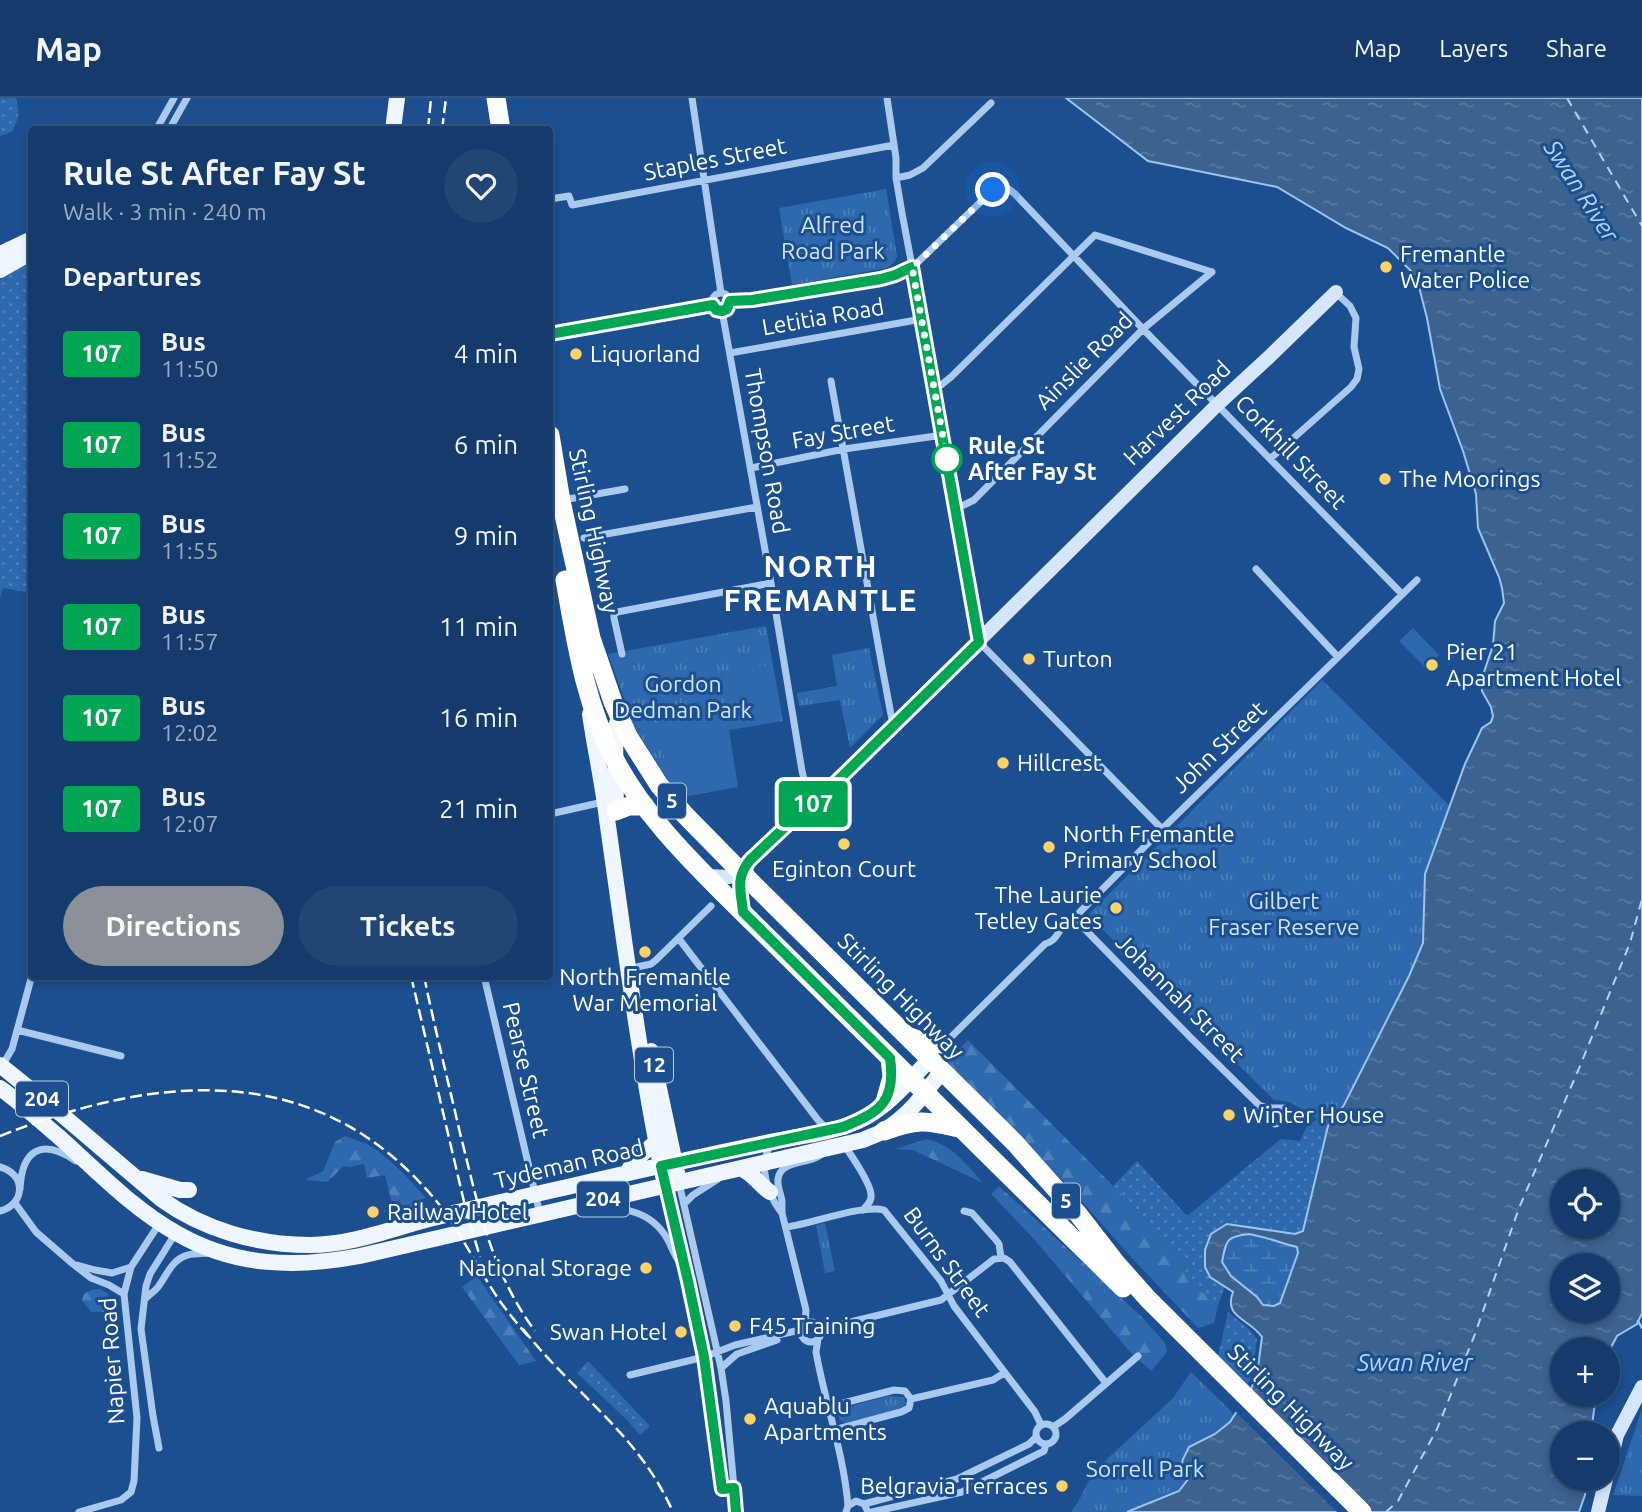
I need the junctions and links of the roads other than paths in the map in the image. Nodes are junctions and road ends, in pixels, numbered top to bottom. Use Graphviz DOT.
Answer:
graph roads {
  1 [pos="174,98"];
  2 [pos="187,98"];
  3 [pos="397,98"];
  4 [pos="407,98"];
  5 [pos="487,98"];
  6 [pos="496,98"];
  7 [pos="692,98"];
  8 [pos="887,98"];
  9 [pos="991,103"];
  10 [pos="158,126"];
  11 [pos="171,126"];
  12 [pos="394,126"];
  13 [pos="404,126"];
  14 [pos="491,126"];
  15 [pos="500,126"];
  16 [pos="894,145"];
  17 [pos="896,178"];
  18 [pos="704,180"];
  19 [pos="553,199"];
  20 [pos="28,241"];
  21 [pos="0,254"];
  22 [pos="28,255"];
  23 [pos="1074,256"];
  24 [pos="912,267"];
  25 [pos="0,270"];
  26 [pos="1336,292"];
  27 [pos="721,293"];
  28 [pos="730,301"];
  29 [pos="713,305"];
  30 [pos="722,311"];
  31 [pos="922,319"];
  32 [pos="1143,329"];
  33 [pos="553,333"];
  34 [pos="730,353"];
  35 [pos="831,381"];
  36 [pos="934,387"];
  37 [pos="1217,404"];
  38 [pos="943,435"];
  39 [pos="844,449"];
  40 [pos="1271,458"];
  41 [pos="751,468"];
  42 [pos="553,472"];
  43 [pos="625,489"];
  44 [pos="555,497"];
  45 [pos="955,506"];
  46 [pos="757,507"];
  47 [pos="584,538"];
  48 [pos="1256,569"];
  49 [pos="1417,580"];
  50 [pos="771,583"];
  51 [pos="1402,594"];
  52 [pos="979,642"];
  53 [pos="622,654"];
  54 [pos="1339,657"];
  55 [pos="586,684"];
  56 [pos="619,716"];
  57 [pos="894,725"];
  58 [pos="615,761"];
  59 [pos="612,804"];
  60 [pos="813,804"];
  61 [pos="645,806"];
  62 [pos="553,814"];
  63 [pos="1162,829"];
  64 [pos="742,873"];
  65 [pos="707,876"];
  66 [pos="710,906"];
  67 [pos="743,912"];
  68 [pos="1074,918"];
  69 [pos="679,939"];
  70 [pos="631,969"];
  71 [pos="31,980"];
  72 [pos="485,980"];
  73 [pos="18,1030"];
  74 [pos="906,1036"];
  75 [pos="944,1044"];
  76 [pos="121,1056"];
  77 [pos="890,1058"];
  78 [pos="936,1065"];
  79 [pos="1,1067"];
  80 [pos="918,1086"];
  81 [pos="0,1088"];
  82 [pos="885,1102"];
  83 [pos="1259,1105"];
  84 [pos="960,1128"];
  85 [pos="828,1130"];
  86 [pos="884,1131"];
  87 [pos="773,1141"];
  88 [pos="656,1142"];
  89 [pos="844,1146"];
  90 [pos="826,1150"];
  91 [pos="668,1164"];
  92 [pos="763,1164"];
  93 [pos="0,1167"];
  94 [pos="735,1170"];
  95 [pos="627,1174"];
  96 [pos="133,1176"];
  97 [pos="672,1183"];
  98 [pos="20,1189"];
  99 [pos="190,1190"];
  100 [pos="770,1192"];
  101 [pos="535,1195"];
  102 [pos="15,1203"];
  103 [pos="135,1204"];
  104 [pos="684,1204"];
  105 [pos="863,1210"];
  106 [pos="0,1211"];
  107 [pos="964,1211"];
  108 [pos="782,1213"];
  109 [pos="540,1214"];
  110 [pos="160,1223"];
  111 [pos="787,1227"];
  112 [pos="176,1233"];
  113 [pos="271,1242"];
  114 [pos="218,1253"];
  115 [pos="1001,1257"];
  116 [pos="73,1264"];
  117 [pos="131,1267"];
  118 [pos="685,1269"];
  119 [pos="124,1294"];
  120 [pos="947,1296"];
  121 [pos="146,1298"];
  122 [pos="806,1310"];
  123 [pos="818,1330"];
  124 [pos="804,1333"];
  125 [pos="1180,1338"];
  126 [pos="718,1352"];
  127 [pos="816,1352"];
  128 [pos="1138,1356"];
  129 [pos="704,1357"];
  130 [pos="721,1368"];
  131 [pos="1004,1373"];
  132 [pos="630,1375"];
  133 [pos="1642,1379"];
  134 [pos="1106,1383"];
  135 [pos="1642,1387"];
  136 [pos="911,1399"];
  137 [pos="828,1407"];
  138 [pos="153,1416"];
  139 [pos="137,1419"];
  140 [pos="1619,1421"];
  141 [pos="1041,1425"];
  142 [pos="1053,1427"];
  143 [pos="834,1430"];
  144 [pos="1620,1430"];
  145 [pos="1036,1437"];
  146 [pos="1046,1444"];
  147 [pos="159,1448"];
  148 [pos="846,1486"];
  149 [pos="1599,1491"];
  150 [pos="1602,1491"];
  151 [pos="862,1503"];
  152 [pos="847,1509"];
  153 [pos="79,1512"];
  154 [pos="870,1512"];
  155 [pos="1351,1512"];
  156 [pos="1362,1512"];
  157 [pos="1596,1512"];
  1 -- 10 [label="street"];
  2 -- 11 [label="street"];
  3 -- 12 [label="main road"];
  4 -- 13 [label="main road"];
  5 -- 14 [label="highway"];
  6 -- 15 [label="highway"];
  7 -- 18 [label="street"];
  8 -- 16 [label="street"];
  9 -- 17 [label="street"];
  16 -- 17 [label="street"];
  16 -- 18 [label="street, Staples Street"];
  17 -- 24 [label="street"];
  18 -- 19 [label="street, Staples Street"];
  18 -- 27 [label="street"];
  20 -- 21 [label="main road"];
  22 -- 25 [label="main road"];
  23 -- 24 [label="street, Corkhill Street"];
  23 -- 32 [label="street, Corkhill Street"];
  23 -- 32 [label="street, Ainslie Road"];
  23 -- 36 [label="street"];
  24 -- 28 [label="street"];
  24 -- 31 [label="street"];
  26 -- 37 [label="street, Harvest Road"];
  26 -- 40 [label="street"];
  27 -- 28 [label="street"];
  27 -- 29 [label="street"];
  28 -- 30 [label="street"];
  29 -- 30 [label="street"];
  29 -- 33 [label="street"];
  30 -- 34 [label="street, Thompson Road"];
  31 -- 34 [label="street, Letitia Road"];
  31 -- 36 [label="street"];
  32 -- 37 [label="street, Corkhill Street"];
  32 -- 45 [label="street, Ainslie Road"];
  34 -- 41 [label="street, Thompson Road"];
  35 -- 39 [label="street"];
  36 -- 38 [label="street"];
  37 -- 40 [label="street, Corkhill Street"];
  37 -- 52 [label="street, Harvest Road"];
  38 -- 39 [label="street, Fay Street"];
  38 -- 45 [label="street"];
  39 -- 41 [label="street, Fay Street"];
  39 -- 57 [label="street"];
  40 -- 51 [label="street, Corkhill Street"];
  41 -- 46 [label="street, Thompson Road"];
  42 -- 44 [label="highway, Stirling Highway / 5"];
  43 -- 44 [label="street"];
  44 -- 55 [label="highway, Stirling Highway / 5"];
  44 -- 56 [label="highway, Stirling Highway / 5"];
  45 -- 52 [label="street"];
  46 -- 47 [label="street"];
  46 -- 50 [label="street, Thompson Road"];
  48 -- 54 [label="street"];
  49 -- 51 [label="street, John Street"];
  50 -- 53 [label="street"];
  50 -- 60 [label="street, Thompson Road"];
  51 -- 54 [label="street, John Street"];
  52 -- 57 [label="street, Harvest Road"];
  52 -- 63 [label="street"];
  54 -- 63 [label="street, John Street"];
  55 -- 58 [label="highway, Stirling Highway / 5"];
  55 -- 59 [label="main road, 12"];
  56 -- 58 [label="main road, 12"];
  56 -- 64 [label="highway, Stirling Highway / 5"];
  57 -- 60 [label="street, Harvest Road"];
  58 -- 59 [label="main road, 12"];
  58 -- 61 [label="highway, Stirling Highway / 5"];
  59 -- 61 [label="highway"];
  59 -- 62 [label="street"];
  59 -- 70 [label="main road, 12"];
  60 -- 64 [label="street, Harvest Road"];
  61 -- 65 [label="highway, Stirling Highway / 5"];
  63 -- 68 [label="street, John Street"];
  64 -- 65 [label="street"];
  64 -- 67 [label="street"];
  64 -- 74 [label="highway, Stirling Highway / 5"];
  65 -- 67 [label="highway, Stirling Highway / 5"];
  66 -- 69 [label="street"];
  67 -- 77 [label="highway, Stirling Highway / 5"];
  68 -- 75 [label="street, John Street"];
  68 -- 83 [label="street, Johannah Street"];
  69 -- 70 [label="street"];
  69 -- 85 [label="street, Burns Street"];
  70 -- 88 [label="main road, 12"];
  70 -- 91 [label="main road, 12"];
  71 -- 73 [label="street"];
  72 -- 101 [label="street, Pearse Street"];
  73 -- 76 [label="street"];
  73 -- 79 [label="street"];
  74 -- 75 [label="highway"];
  74 -- 78 [label="highway, Stirling Highway / 5"];
  75 -- 78 [label="street, John Street"];
  77 -- 80 [label="highway, Stirling Highway / 5"];
  77 -- 82 [label="highway"];
  78 -- 80 [label="main road, Tydeman Road"];
  78 -- 125 [label="highway, Stirling Highway / 5"];
  79 -- 96 [label="main road, Tydeman Road / 204"];
  80 -- 82 [label="main road, Tydeman Road / 204"];
  80 -- 84 [label="highway, Stirling Highway / 5"];
  80 -- 86 [label="main road, Tydeman Road / 204"];
  81 -- 103 [label="main road, Tydeman Road / 204"];
  82 -- 85 [label="main road, Tydeman Road / 204"];
  84 -- 86 [label="highway"];
  84 -- 125 [label="highway, Stirling Highway / 5"];
  85 -- 87 [label="main road, Tydeman Road / 204"];
  85 -- 89 [label="street, Burns Street"];
  86 -- 89 [label="main road, Tydeman Road / 204"];
  87 -- 91 [label="main road, Tydeman Road / 204"];
  87 -- 92 [label="street"];
  88 -- 91 [label="main road, 12"];
  88 -- 95 [label="main road"];
  89 -- 90 [label="main road, Tydeman Road / 204"];
  89 -- 105 [label="street, Burns Street"];
  90 -- 92 [label="main road, Tydeman Road / 204"];
  90 -- 108 [label="street"];
  91 -- 95 [label="main road, Tydeman Road / 204"];
  91 -- 97 [label="main road, 12"];
  92 -- 94 [label="main road, Tydeman Road / 204"];
  92 -- 100 [label="street"];
  93 -- 98 [label="street"];
  94 -- 97 [label="main road, Tydeman Road / 204"];
  94 -- 100 [label="main road"];
  94 -- 104 [label="street"];
  95 -- 101 [label="main road, Tydeman Road / 204"];
  96 -- 99 [label="main road"];
  96 -- 113 [label="main road, Tydeman Road / 204"];
  97 -- 104 [label="street, 12"];
  97 -- 109 [label="main road, Tydeman Road / 204"];
  97 -- 118 [label="street, 12"];
  98 -- 102 [label="street"];
  98 -- 103 [label="street"];
  100 -- 108 [label="street"];
  101 -- 109 [label="street, Pearse Street"];
  101 -- 113 [label="main road, Tydeman Road / 204"];
  102 -- 106 [label="street"];
  102 -- 116 [label="street"];
  103 -- 110 [label="main road, Tydeman Road / 204"];
  104 -- 126 [label="street, 12"];
  105 -- 111 [label="street"];
  105 -- 120 [label="street, Burns Street"];
  107 -- 115 [label="street"];
  108 -- 111 [label="street"];
  109 -- 114 [label="main road, Tydeman Road / 204"];
  109 -- 118 [label="street"];
  110 -- 112 [label="main road, Tydeman Road / 204"];
  110 -- 117 [label="street, Napier Road"];
  111 -- 122 [label="street"];
  112 -- 113 [label="main road"];
  112 -- 114 [label="main road, Tydeman Road / 204"];
  112 -- 121 [label="street, Napier Road"];
  114 -- 121 [label="street, Napier Road"];
  115 -- 120 [label="street"];
  115 -- 134 [label="street"];
  116 -- 117 [label="street"];
  116 -- 119 [label="street"];
  117 -- 119 [label="street, Napier Road"];
  118 -- 129 [label="street, 12"];
  119 -- 139 [label="street, Napier Road"];
  120 -- 123 [label="street"];
  120 -- 131 [label="street, Burns Street"];
  121 -- 138 [label="street, Napier Road"];
  122 -- 123 [label="street"];
  122 -- 124 [label="street"];
  123 -- 124 [label="street"];
  123 -- 124 [label="street"];
  123 -- 127 [label="street"];
  124 -- 126 [label="street"];
  124 -- 127 [label="street"];
  124 -- 130 [label="street"];
  125 -- 155 [label="highway, Stirling Highway / 5"];
  125 -- 156 [label="highway, Stirling Highway / 5"];
  126 -- 129 [label="street"];
  126 -- 130 [label="street, 12"];
  127 -- 137 [label="street"];
  128 -- 134 [label="street"];
  129 -- 130 [label="street, 12"];
  129 -- 132 [label="street"];
  131 -- 136 [label="street"];
  131 -- 141 [label="street, Burns Street"];
  133 -- 140 [label="street"];
  134 -- 142 [label="street"];
  135 -- 144 [label="street"];
  136 -- 137 [label="street"];
  136 -- 143 [label="street"];
  137 -- 143 [label="street"];
  138 -- 139 [label="street"];
  138 -- 147 [label="street, Napier Road"];
  139 -- 153 [label="street, Napier Road"];
  141 -- 142 [label="street"];
  141 -- 145 [label="street"];
  142 -- 146 [label="street"];
  143 -- 148 [label="street"];
  145 -- 146 [label="street"];
  145 -- 151 [label="street"];
  146 -- 154 [label="street"];
  148 -- 151 [label="street"];
  148 -- 152 [label="street"];
  149 -- 157 [label="street"];
  150 -- 157 [label="street"];
  151 -- 152 [label="street"];
  151 -- 154 [label="street"];
}
